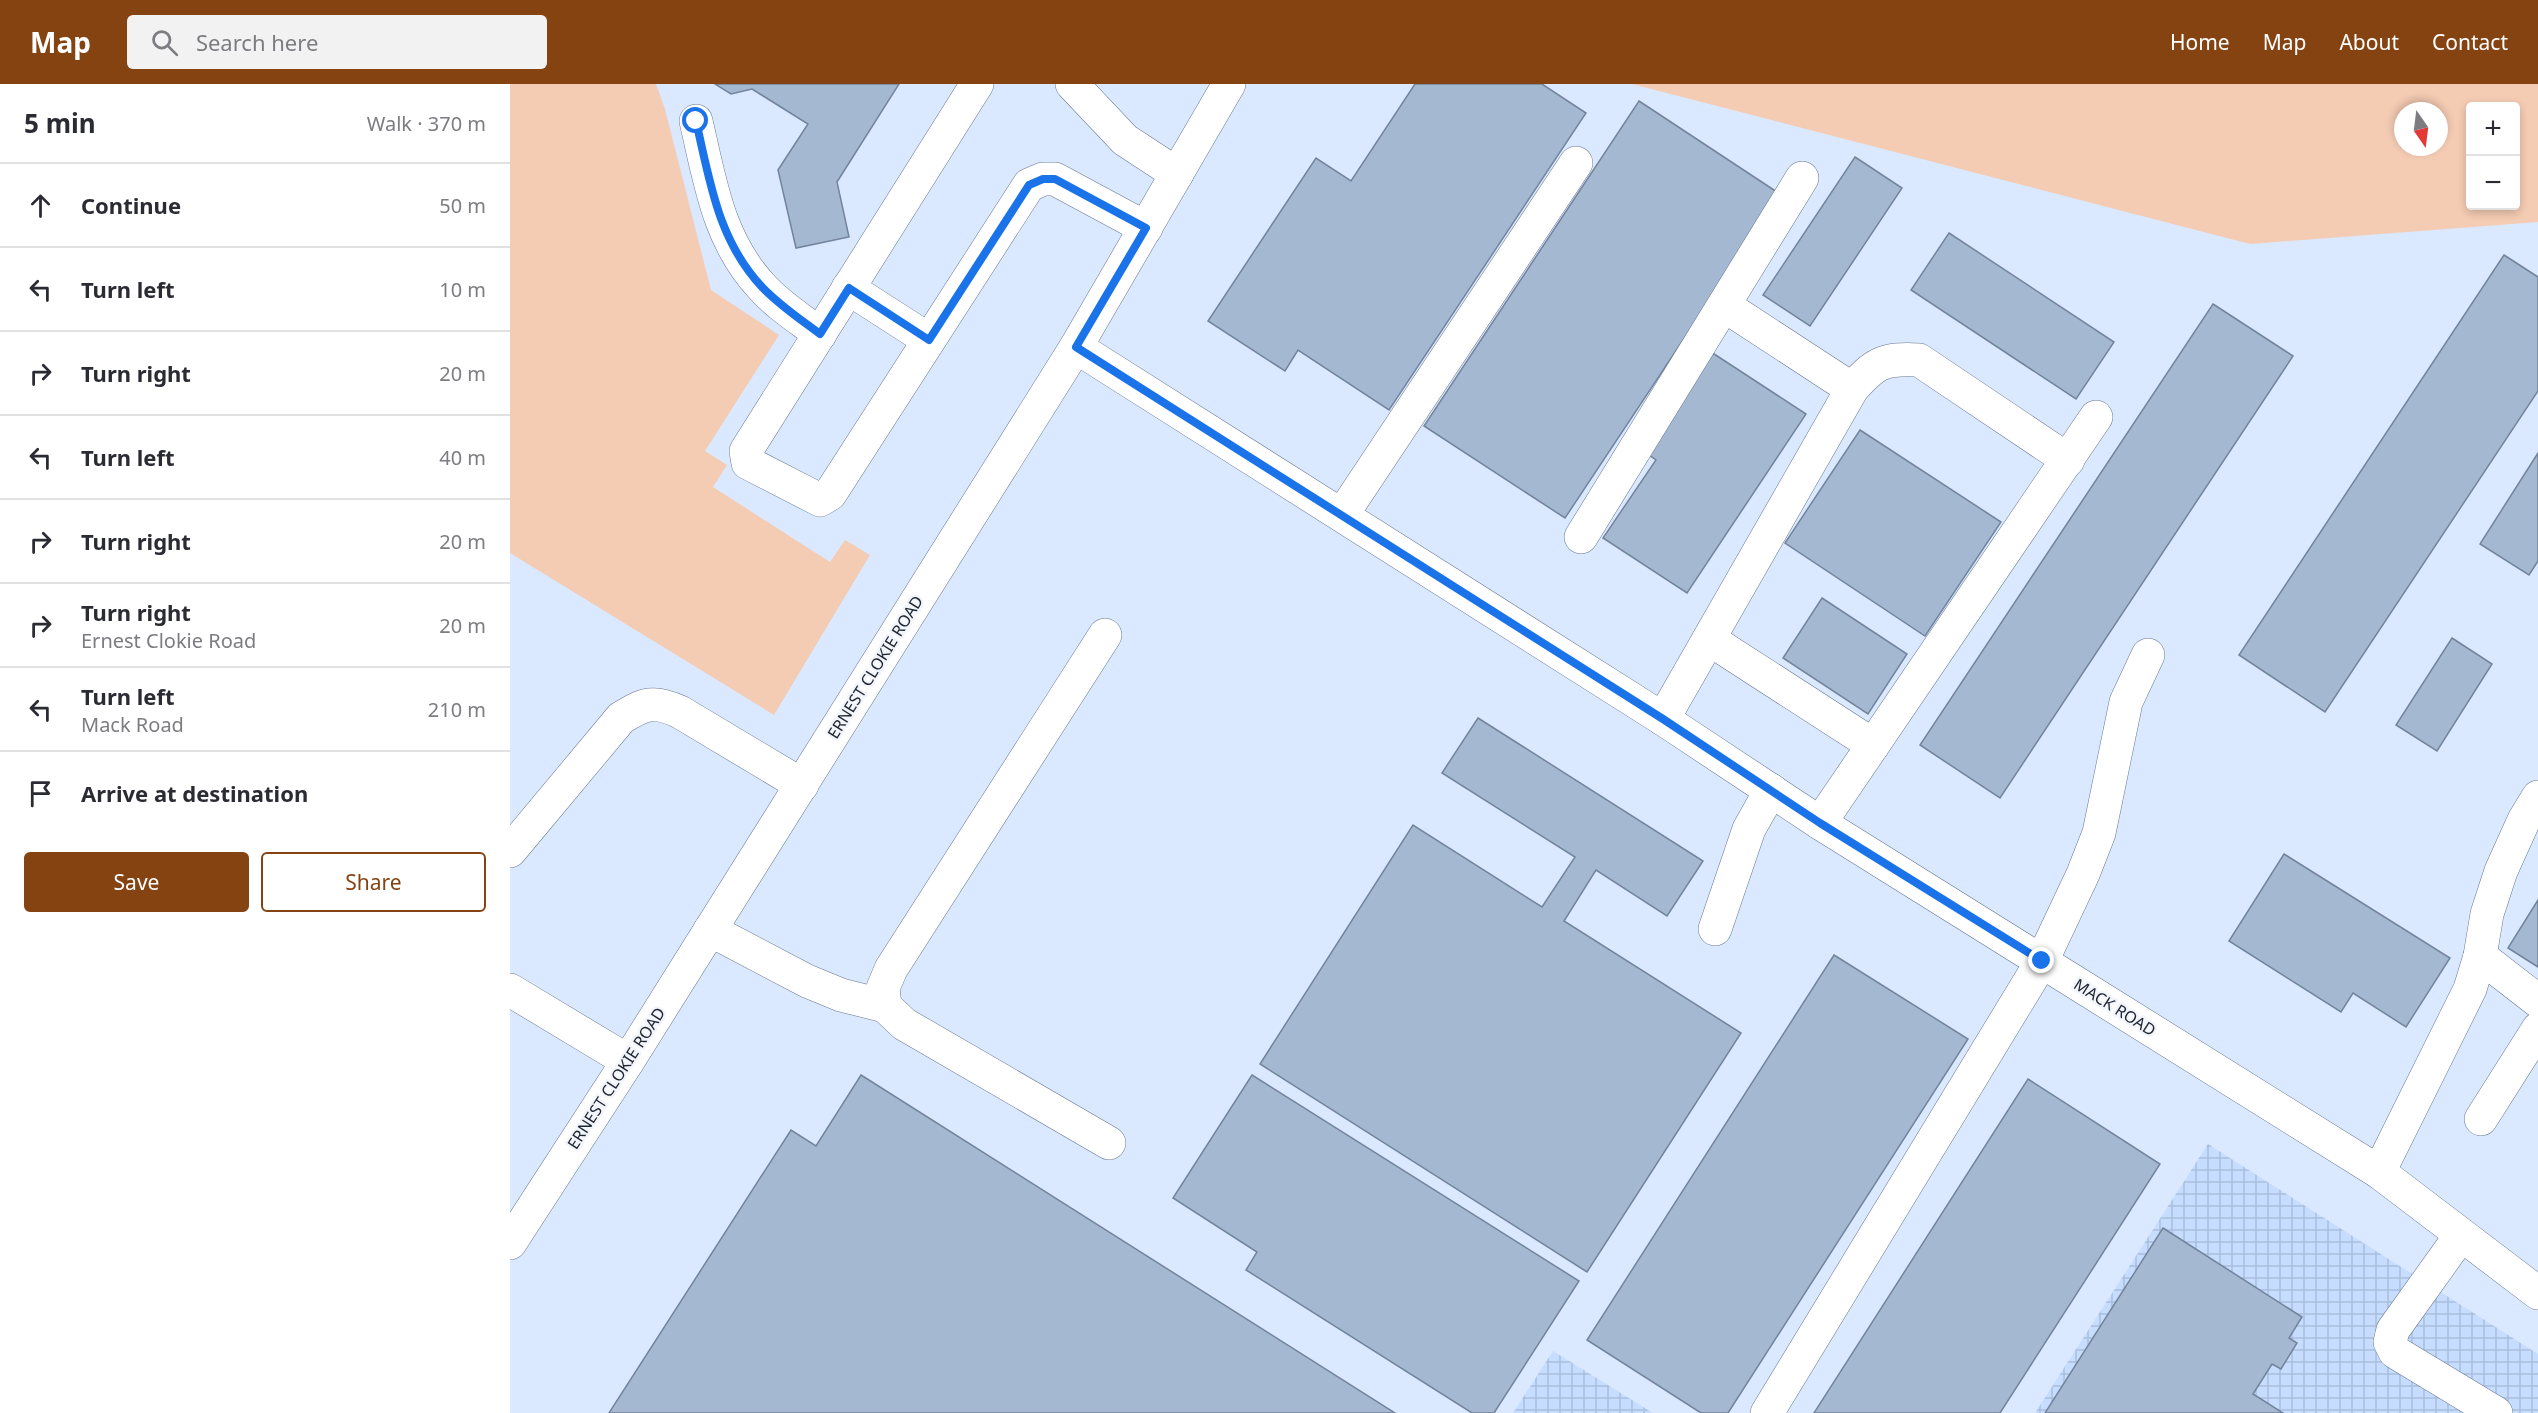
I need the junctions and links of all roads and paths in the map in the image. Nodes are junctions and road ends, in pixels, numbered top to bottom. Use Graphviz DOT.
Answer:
graph roads {
  1 [pos="977,84"];
  2 [pos="1072,84"];
  3 [pos="1229,84"];
  4 [pos="696,121"];
  5 [pos="1576,163"];
  6 [pos="1177,174"];
  7 [pos="1802,178"];
  8 [pos="1146,228"];
  9 [pos="849,288"];
  10 [pos="1725,306"];
  11 [pos="820,334"];
  12 [pos="929,340"];
  13 [pos="1076,347"];
  14 [pos="1852,389"];
  15 [pos="2096,417"];
  16 [pos="2068,460"];
  17 [pos="1341,515"];
  18 [pos="1581,537"];
  19 [pos="1104,635"];
  20 [pos="1709,639"];
  21 [pos="2148,655"];
  22 [pos="1663,719"];
  23 [pos="1873,745"];
  24 [pos="802,785"];
  25 [pos="1771,790"];
  26 [pos="2538,797"];
  27 [pos="1820,823"];
  28 [pos="510,851"];
  29 [pos="1715,929"];
  30 [pos="710,930"];
  31 [pos="2480,956"];
  32 [pos="2042,961"];
  33 [pos="510,990"];
  34 [pos="2538,1001"];
  35 [pos="885,1006"];
  36 [pos="2538,1029"];
  37 [pos="628,1062"];
  38 [pos="2481,1119"];
  39 [pos="1108,1143"];
  40 [pos="2379,1172"];
  41 [pos="2461,1235"];
  42 [pos="510,1243"];
  43 [pos="2538,1293"];
  44 [pos="1767,1413"];
  45 [pos="2496,1413"];
  1 -- 9 [label="street"];
  2 -- 6 [label="street"];
  3 -- 6 [label="street, ERNEST CLOKIE ROAD"];
  4 -- 11 [label="street"];
  5 -- 17 [label="street"];
  6 -- 8 [label="street, ERNEST CLOKIE ROAD"];
  7 -- 10 [label="street"];
  8 -- 12 [label="street"];
  8 -- 13 [label="street, ERNEST CLOKIE ROAD"];
  9 -- 11 [label="street"];
  9 -- 12 [label="street"];
  10 -- 14 [label="street"];
  10 -- 18 [label="street"];
  11 -- 12 [label="street"];
  13 -- 17 [label="street, MACK ROAD"];
  13 -- 24 [label="street, ERNEST CLOKIE ROAD"];
  14 -- 16 [label="street"];
  14 -- 20 [label="street"];
  15 -- 16 [label="street"];
  16 -- 23 [label="street"];
  17 -- 22 [label="street, MACK ROAD"];
  19 -- 35 [label="street"];
  20 -- 22 [label="street"];
  20 -- 23 [label="street"];
  21 -- 32 [label="street"];
  22 -- 25 [label="street, MACK ROAD"];
  23 -- 27 [label="street"];
  24 -- 28 [label="street"];
  24 -- 30 [label="street, ERNEST CLOKIE ROAD"];
  25 -- 27 [label="street, MACK ROAD"];
  25 -- 29 [label="street"];
  26 -- 31 [label="street"];
  27 -- 32 [label="street, MACK ROAD"];
  30 -- 35 [label="street"];
  30 -- 37 [label="street, ERNEST CLOKIE ROAD"];
  31 -- 34 [label="street"];
  31 -- 40 [label="street"];
  32 -- 40 [label="street, MACK ROAD"];
  32 -- 44 [label="street"];
  33 -- 37 [label="street"];
  35 -- 39 [label="street"];
  36 -- 38 [label="street"];
  37 -- 42 [label="street, ERNEST CLOKIE ROAD"];
  40 -- 41 [label="street, MACK ROAD"];
  41 -- 43 [label="street, MACK ROAD"];
  41 -- 45 [label="street"];
}
